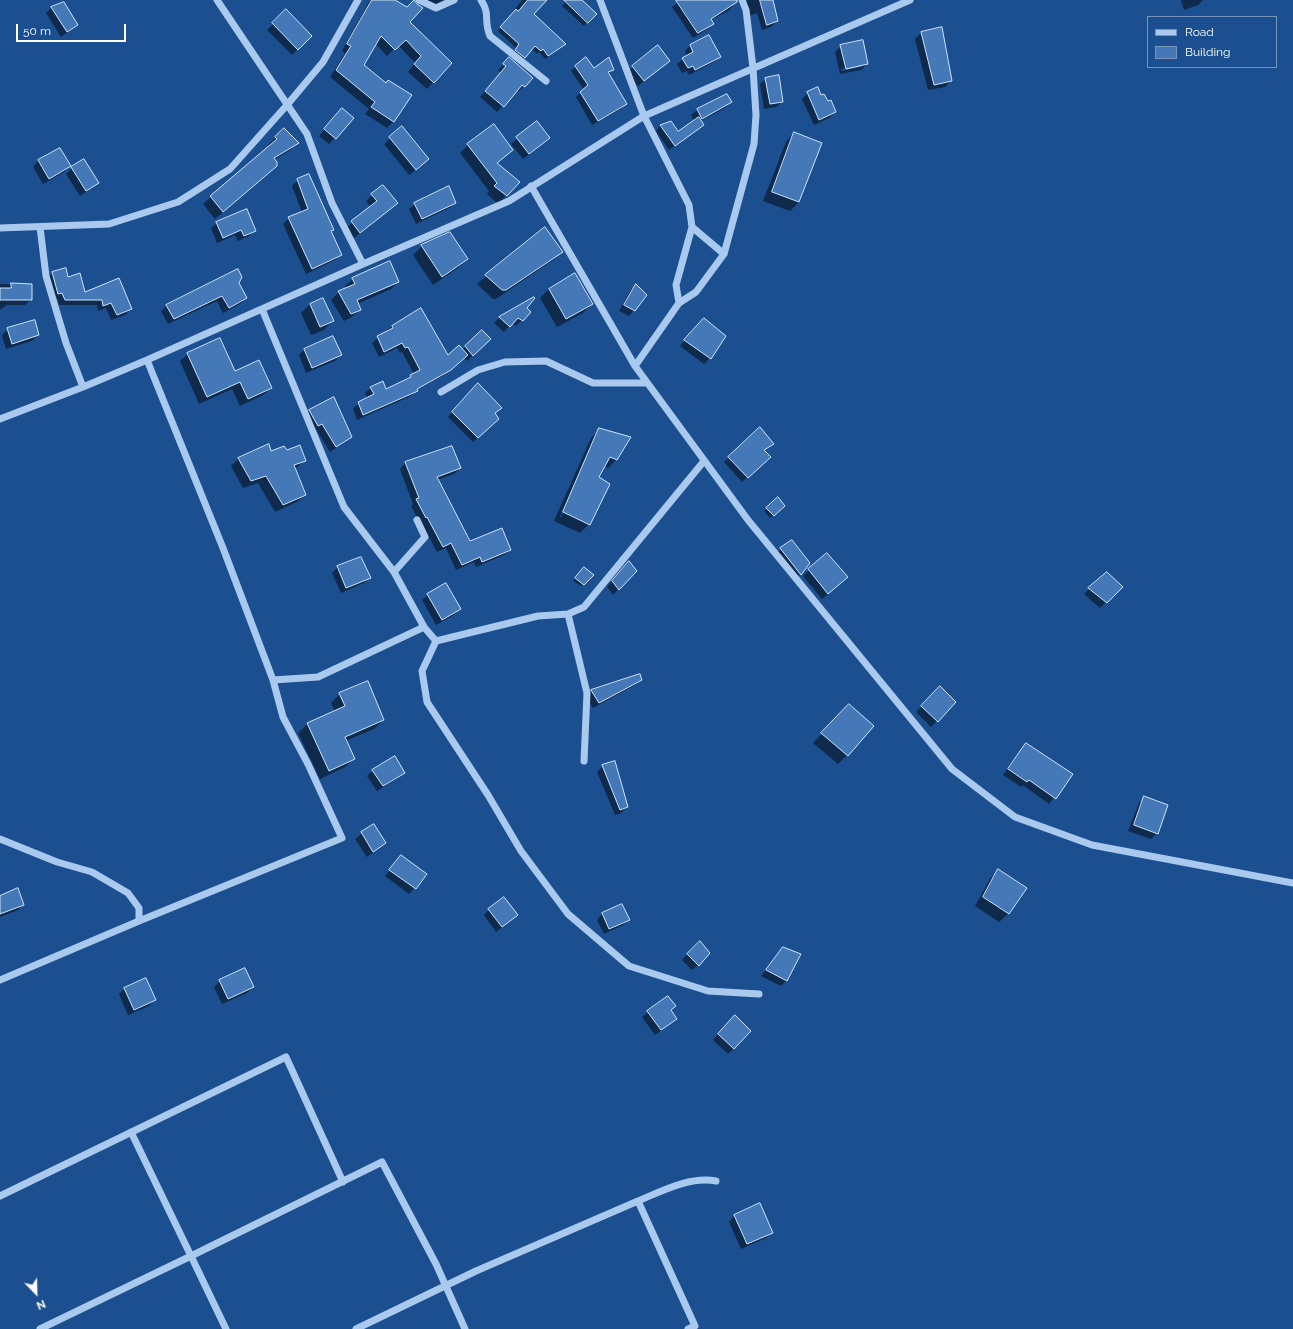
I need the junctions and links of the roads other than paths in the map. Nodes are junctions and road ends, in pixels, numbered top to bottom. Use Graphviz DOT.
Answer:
graph roads {
  1 [pos="218,0"];
  2 [pos="358,0"];
  3 [pos="419,0"];
  4 [pos="454,0"];
  5 [pos="481,0"];
  6 [pos="600,0"];
  7 [pos="742,0"];
  8 [pos="910,0"];
  9 [pos="753,68"];
  10 [pos="546,81"];
  11 [pos="287,105"];
  12 [pos="644,116"];
  13 [pos="532,186"];
  14 [pos="40,227"];
  15 [pos="692,227"];
  16 [pos="0,228"];
  17 [pos="724,254"];
  18 [pos="363,264"];
  19 [pos="679,303"];
  20 [pos="262,309"];
  21 [pos="147,360"];
  22 [pos="635,366"];
  23 [pos="648,383"];
  24 [pos="84,388"];
  25 [pos="441,392"];
  26 [pos="0,420"];
  27 [pos="704,461"];
  28 [pos="417,520"];
  29 [pos="394,572"];
  30 [pos="568,614"];
  31 [pos="424,627"];
  32 [pos="436,642"];
  33 [pos="273,680"];
  34 [pos="584,761"];
  35 [pos="0,839"];
  36 [pos="1293,884"];
  37 [pos="139,921"];
  38 [pos="0,980"];
  39 [pos="759,994"];
  40 [pos="131,1132"];
  41 [pos="716,1181"];
  42 [pos="343,1182"];
  43 [pos="0,1196"];
  44 [pos="638,1201"];
  45 [pos="191,1256"];
  46 [pos="446,1286"];
  47 [pos="40,1329"];
  48 [pos="226,1329"];
  49 [pos="356,1329"];
  50 [pos="465,1329"];
  51 [pos="688,1329"];
  1 -- 11 [label="street"];
  2 -- 11 [label="street"];
  3 -- 4 [label="street"];
  5 -- 10 [label="street"];
  6 -- 12 [label="street"];
  7 -- 9 [label="street"];
  8 -- 9 [label="street"];
  9 -- 12 [label="street"];
  9 -- 17 [label="street"];
  11 -- 14 [label="street"];
  11 -- 18 [label="street"];
  12 -- 13 [label="street"];
  12 -- 15 [label="street"];
  13 -- 18 [label="street"];
  13 -- 22 [label="street"];
  14 -- 16 [label="street"];
  14 -- 24 [label="street"];
  15 -- 17 [label="street"];
  15 -- 19 [label="street"];
  17 -- 19 [label="street"];
  18 -- 20 [label="street"];
  19 -- 22 [label="street"];
  20 -- 21 [label="street"];
  20 -- 29 [label="street"];
  21 -- 24 [label="street"];
  21 -- 33 [label="street"];
  22 -- 23 [label="street"];
  23 -- 25 [label="street"];
  23 -- 27 [label="street"];
  24 -- 26 [label="street"];
  27 -- 30 [label="street"];
  27 -- 36 [label="street"];
  28 -- 29 [label="street"];
  29 -- 31 [label="street"];
  30 -- 32 [label="street"];
  30 -- 34 [label="street"];
  31 -- 32 [label="street"];
  31 -- 33 [label="street"];
  32 -- 39 [label="street"];
  33 -- 37 [label="street"];
  35 -- 37 [label="street"];
  37 -- 38 [label="street"];
  40 -- 42 [label="street"];
  40 -- 43 [label="street"];
  40 -- 45 [label="street"];
  41 -- 44 [label="street"];
  42 -- 45 [label="street"];
  42 -- 46 [label="street"];
  44 -- 46 [label="street"];
  44 -- 51 [label="street"];
  45 -- 47 [label="street"];
  45 -- 48 [label="street"];
  46 -- 49 [label="street"];
  46 -- 50 [label="street"];
}
